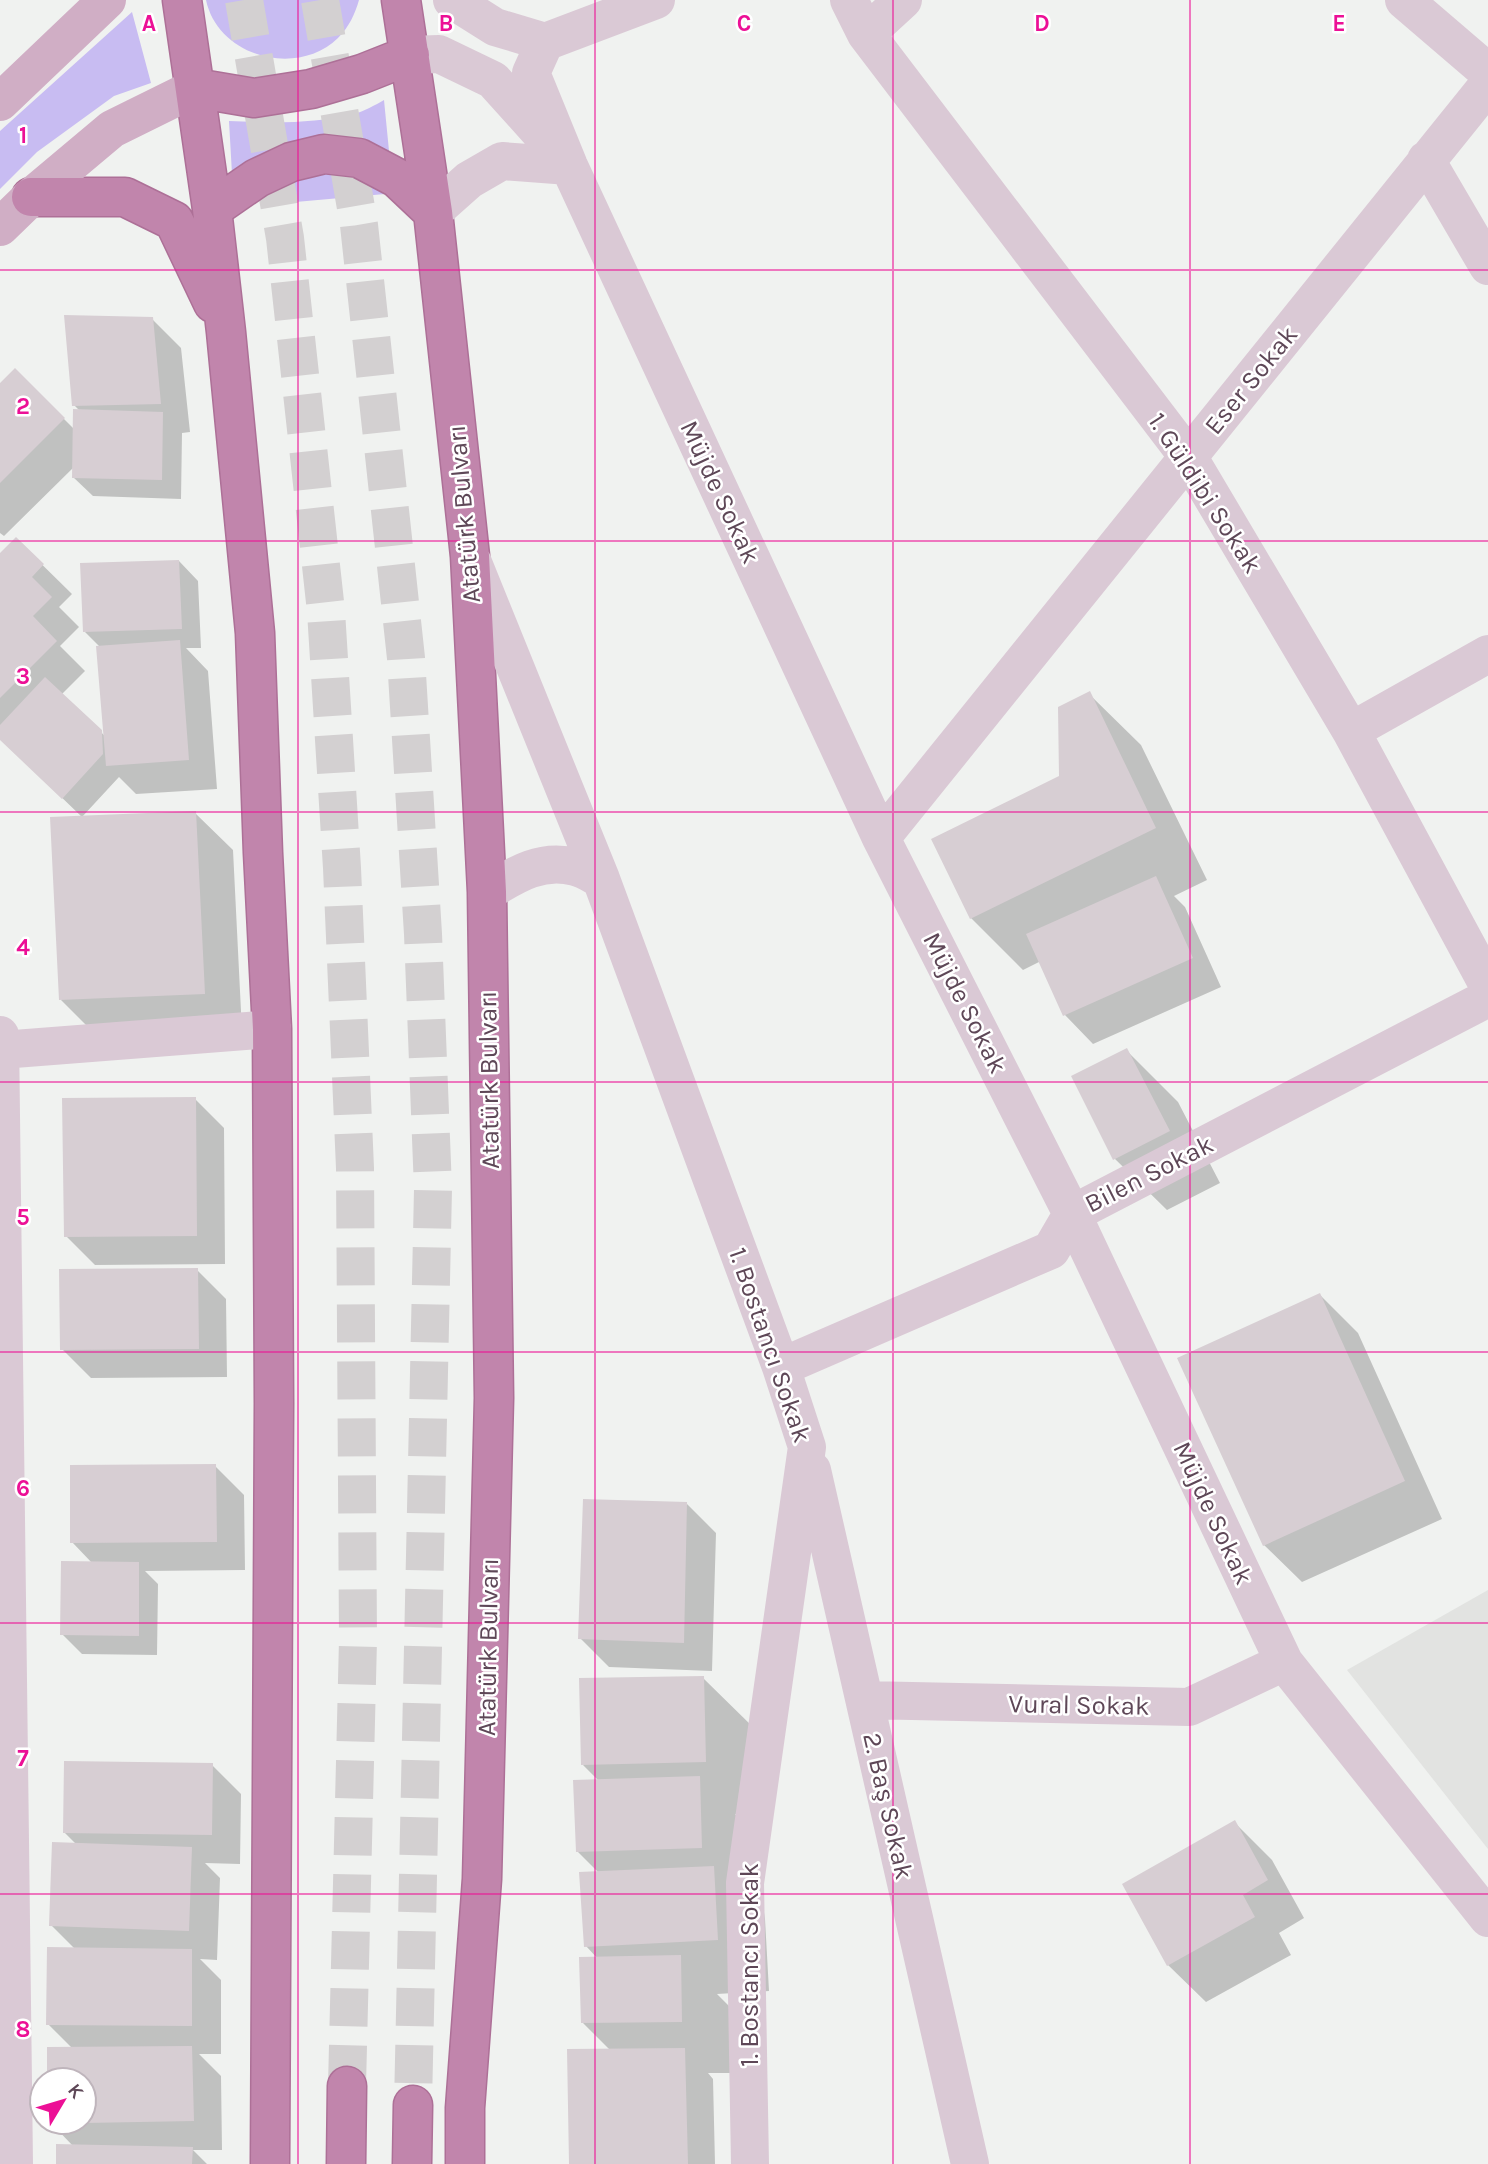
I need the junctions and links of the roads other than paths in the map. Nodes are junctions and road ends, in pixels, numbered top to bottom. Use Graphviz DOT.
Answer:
graph roads {
  1 [pos="107,0"];
  2 [pos="181,0"];
  3 [pos="401,0"];
  4 [pos="452,0"];
  5 [pos="656,0"];
  6 [pos="849,0"];
  7 [pos="903,0"];
  8 [pos="1404,0"];
  9 [pos="866,34"];
  10 [pos="545,42"];
  11 [pos="410,55"];
  12 [pos="1488,72"];
  13 [pos="1488,85"];
  14 [pos="195,88"];
  15 [pos="0,102"];
  16 [pos="1426,160"];
  17 [pos="569,166"];
  18 [pos="31,197"];
  19 [pos="212,209"];
  20 [pos="433,212"];
  21 [pos="0,227"];
  22 [pos="1488,266"];
  23 [pos="226,332"];
  24 [pos="1189,458"];
  25 [pos="470,556"];
  26 [pos="1488,654"];
  27 [pos="1351,731"];
  28 [pos="881,838"];
  29 [pos="601,879"];
  30 [pos="487,892"];
  31 [pos="1488,985"];
  32 [pos="1488,998"];
  33 [pos="272,1029"];
  34 [pos="1,1043"];
  35 [pos="1072,1214"];
  36 [pos="781,1367"];
  37 [pos="807,1447"];
  38 [pos="1284,1662"];
  39 [pos="864,1700"];
  40 [pos="1488,1919"];
  41 [pos="347,2086"];
  42 [pos="413,2105"];
  43 [pos="9,2148"];
  44 [pos="270,2164"];
  45 [pos="346,2164"];
  46 [pos="412,2164"];
  47 [pos="465,2164"];
  48 [pos="750,2164"];
  49 [pos="970,2164"];
  1 -- 15 [label="main road"];
  2 -- 14 [label="highway"];
  3 -- 11 [label="highway, Atatürk Bulvarı"];
  4 -- 10 [label="street"];
  5 -- 10 [label="street"];
  6 -- 9 [label="street, 1. Güldibi Sokak"];
  7 -- 9 [label="street"];
  8 -- 12 [label="street"];
  9 -- 24 [label="street, 1. Güldibi Sokak"];
  10 -- 17 [label="street, Müjde Sokak"];
  11 -- 14 [label="highway"];
  11 -- 17 [label="street"];
  11 -- 20 [label="highway, Atatürk Bulvarı"];
  13 -- 16 [label="street, Eser Sokak"];
  14 -- 18 [label="main road"];
  14 -- 19 [label="highway"];
  16 -- 22 [label="street"];
  16 -- 24 [label="street, Eser Sokak"];
  17 -- 20 [label="street"];
  17 -- 28 [label="street, Müjde Sokak"];
  18 -- 21 [label="main road"];
  18 -- 23 [label="highway"];
  19 -- 20 [label="highway"];
  19 -- 23 [label="highway"];
  20 -- 25 [label="highway, Atatürk Bulvarı"];
  23 -- 33 [label="highway"];
  24 -- 27 [label="street, 1. Güldibi Sokak"];
  24 -- 28 [label="street, Eser Sokak"];
  25 -- 29 [label="street, 1. Bostancı Sokak"];
  25 -- 30 [label="highway, Atatürk Bulvarı"];
  26 -- 27 [label="street"];
  27 -- 31 [label="street, 1. Güldibi Sokak"];
  28 -- 35 [label="street, Müjde Sokak"];
  29 -- 30 [label="street"];
  29 -- 36 [label="street, 1. Bostancı Sokak"];
  30 -- 47 [label="highway, Atatürk Bulvarı"];
  32 -- 35 [label="street, Bilen Sokak"];
  33 -- 34 [label="street"];
  33 -- 44 [label="highway"];
  34 -- 43 [label="street"];
  35 -- 36 [label="street, Bilen Sokak"];
  35 -- 38 [label="street, Müjde Sokak"];
  36 -- 37 [label="street, 1. Bostancı Sokak"];
  37 -- 39 [label="street, 2. Baş Sokak"];
  37 -- 48 [label="street, 1. Bostancı Sokak"];
  38 -- 39 [label="street, Vural Sokak"];
  38 -- 40 [label="street, Müjde Sokak"];
  39 -- 49 [label="street, 2. Baş Sokak"];
  41 -- 45 [label="highway"];
  42 -- 46 [label="highway"];
}
